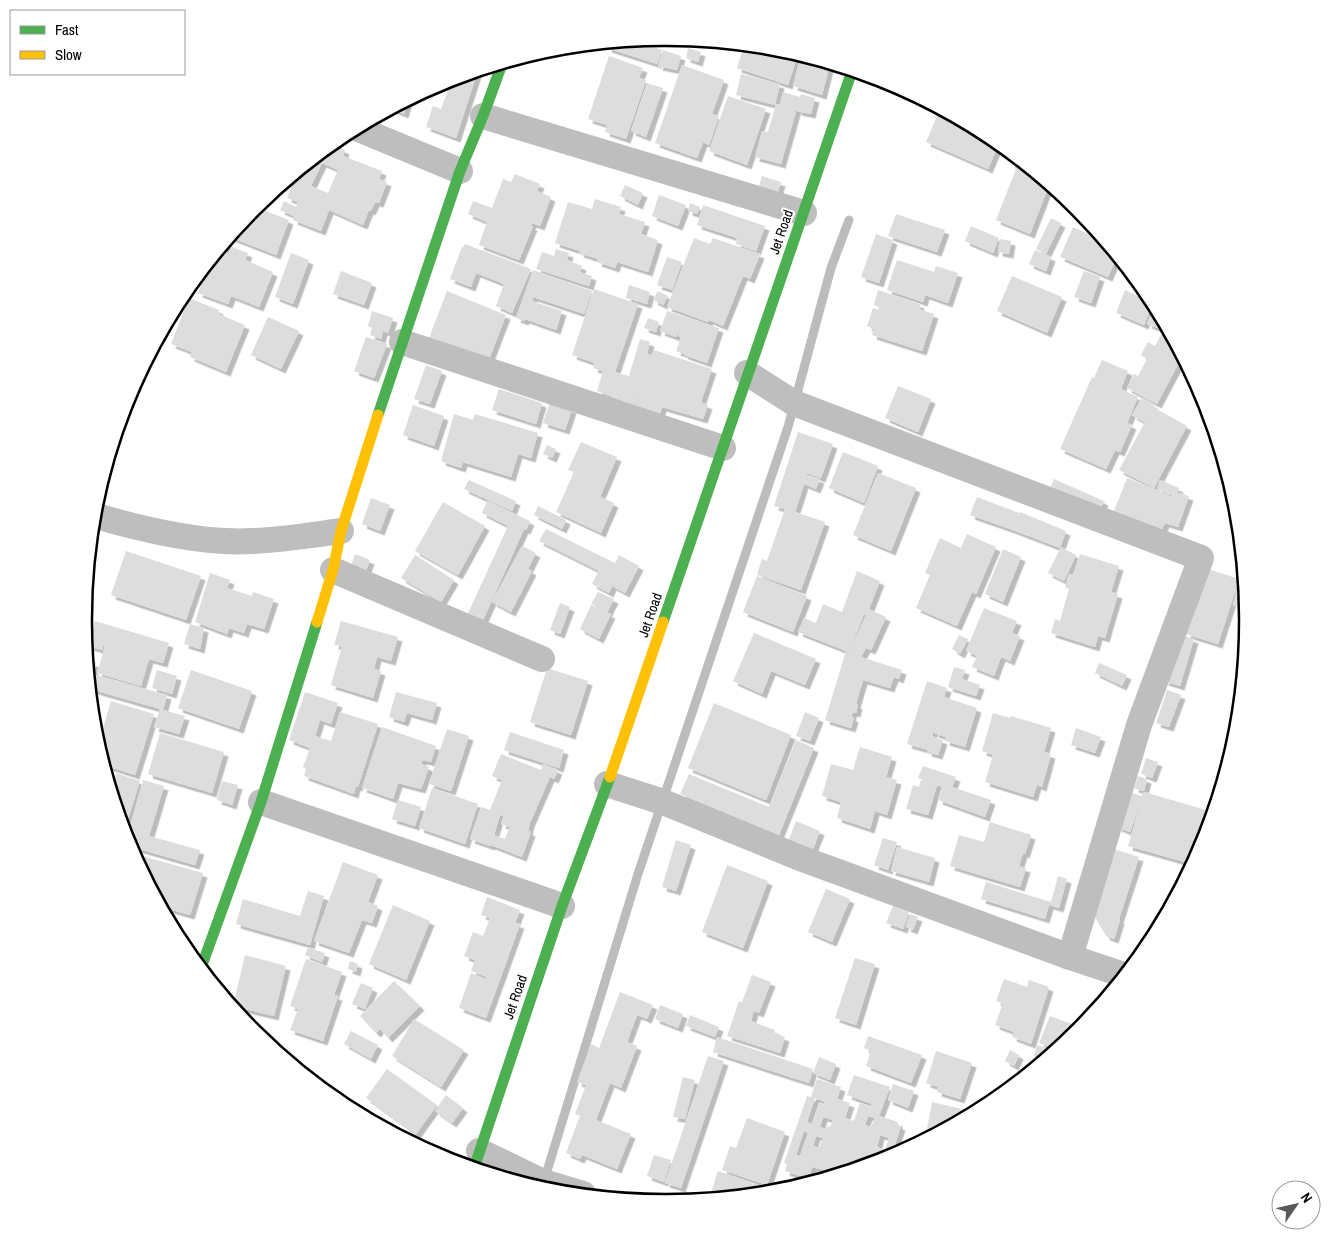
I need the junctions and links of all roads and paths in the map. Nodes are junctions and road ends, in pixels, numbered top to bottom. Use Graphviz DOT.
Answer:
graph roads {
  1 [pos="499,71"];
  2 [pos="850,77"];
  3 [pos="483,116"];
  4 [pos="365,132"];
  5 [pos="460,171"];
  6 [pos="804,212"];
  7 [pos="402,342"];
  8 [pos="747,373"];
  9 [pos="723,448"];
  10 [pos="100,524"];
  11 [pos="341,531"];
  12 [pos="333,570"];
  13 [pos="542,659"];
  14 [pos="608,784"];
  15 [pos="261,802"];
  16 [pos="562,906"];
  17 [pos="1070,957"];
  18 [pos="204,960"];
  19 [pos="1118,973"];
  20 [pos="477,1159"];
  21 [pos="530,1177"];
  1 -- 3 [label="main road"];
  2 -- 6 [label="main road, Jet Road"];
  3 -- 5 [label="main road"];
  3 -- 6 [label="street"];
  4 -- 5 [label="street"];
  5 -- 7 [label="main road"];
  6 -- 8 [label="main road, Jet Road"];
  7 -- 9 [label="street"];
  7 -- 11 [label="main road"];
  8 -- 9 [label="main road, Jet Road"];
  8 -- 17 [label="street"];
  9 -- 14 [label="main road, Jet Road"];
  10 -- 11 [label="street"];
  11 -- 12 [label="main road"];
  12 -- 13 [label="street"];
  12 -- 15 [label="main road"];
  14 -- 16 [label="main road, Jet Road"];
  14 -- 17 [label="street"];
  15 -- 16 [label="street"];
  15 -- 18 [label="main road"];
  16 -- 20 [label="main road, Jet Road"];
  17 -- 19 [label="street"];
  20 -- 21 [label="street"];
}
